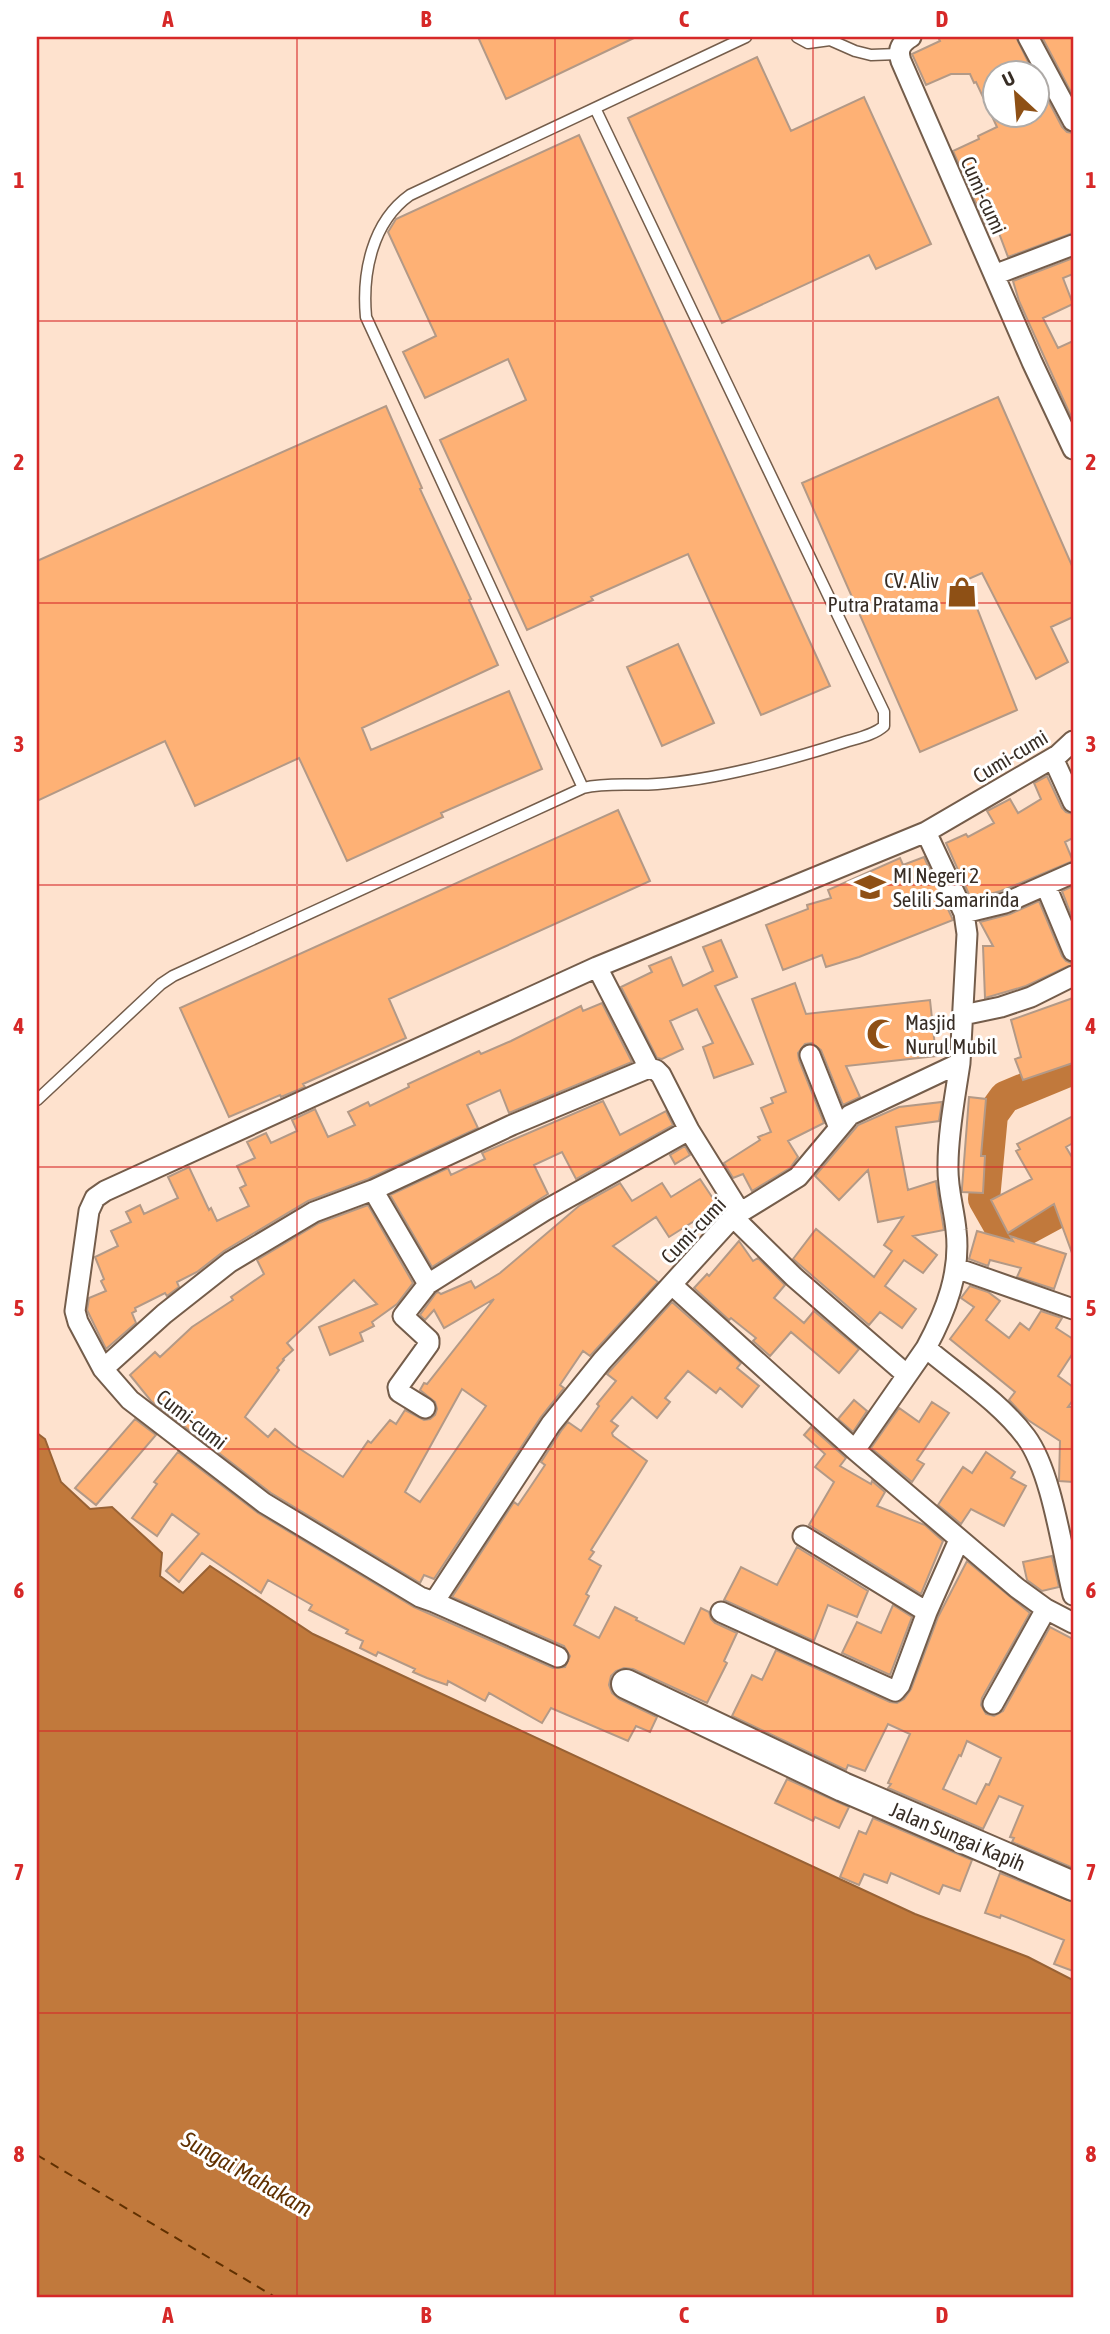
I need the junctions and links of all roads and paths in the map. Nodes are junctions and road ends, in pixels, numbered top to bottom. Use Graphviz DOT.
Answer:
graph roads {
  1 [pos="746,37"];
  2 [pos="797,37"];
  3 [pos="911,37"];
  4 [pos="1028,37"];
  5 [pos="898,54"];
  6 [pos="595,108"];
  7 [pos="1073,121"];
  8 [pos="1073,245"];
  9 [pos="994,275"];
  10 [pos="1073,449"];
  11 [pos="1073,741"];
  12 [pos="1053,758"];
  13 [pos="583,788"];
  14 [pos="1073,802"];
  15 [pos="926,832"];
  16 [pos="1073,873"];
  17 [pos="1046,886"];
  18 [pos="964,913"];
  19 [pos="1073,951"];
  20 [pos="597,967"];
  21 [pos="1073,976"];
  22 [pos="963,1015"];
  23 [pos="810,1055"];
  24 [pos="960,1063"];
  25 [pos="649,1068"];
  26 [pos="37,1100"];
  27 [pos="839,1128"];
  28 [pos="689,1130"];
  29 [pos="373,1190"];
  30 [pos="737,1215"];
  31 [pos="956,1268"];
  32 [pos="428,1284"];
  33 [pos="672,1285"];
  34 [pos="1073,1308"];
  35 [pos="926,1348"];
  36 [pos="103,1369"];
  37 [pos="907,1376"];
  38 [pos="425,1408"];
  39 [pos="855,1450"];
  40 [pos="803,1536"];
  41 [pos="958,1540"];
  42 [pos="1073,1595"];
  43 [pos="433,1602"];
  44 [pos="1046,1609"];
  45 [pos="721,1612"];
  46 [pos="927,1612"];
  47 [pos="1073,1623"];
  48 [pos="558,1657"];
  49 [pos="626,1684"];
  50 [pos="993,1704"];
  51 [pos="1073,1886"];
  1 -- 6 [label="lane"];
  2 -- 5 [label="lane"];
  3 -- 5 [label="street"];
  4 -- 7 [label="street"];
  5 -- 9 [label="street, Cumi-cumi"];
  6 -- 13 [label="lane"];
  6 -- 13 [label="lane"];
  8 -- 9 [label="street"];
  9 -- 10 [label="street, Cumi-cumi"];
  11 -- 12 [label="street, Cumi-cumi"];
  12 -- 14 [label="street"];
  12 -- 15 [label="street, Cumi-cumi"];
  13 -- 26 [label="lane"];
  15 -- 18 [label="street"];
  15 -- 20 [label="street, Cumi-cumi"];
  16 -- 17 [label="street"];
  17 -- 18 [label="street"];
  17 -- 19 [label="street"];
  18 -- 22 [label="street"];
  20 -- 25 [label="street"];
  20 -- 36 [label="street, Cumi-cumi"];
  21 -- 22 [label="street"];
  22 -- 24 [label="street"];
  23 -- 27 [label="street"];
  24 -- 27 [label="street, Cumi-cumi"];
  24 -- 31 [label="street"];
  25 -- 28 [label="street"];
  25 -- 29 [label="street"];
  27 -- 30 [label="street, Cumi-cumi"];
  28 -- 30 [label="street"];
  28 -- 32 [label="street"];
  29 -- 32 [label="street"];
  29 -- 36 [label="street"];
  30 -- 33 [label="street, Cumi-cumi"];
  30 -- 37 [label="street"];
  31 -- 34 [label="street"];
  31 -- 35 [label="street"];
  32 -- 38 [label="street"];
  33 -- 39 [label="street"];
  33 -- 43 [label="street, Cumi-cumi"];
  35 -- 37 [label="street"];
  35 -- 42 [label="street"];
  36 -- 43 [label="street, Cumi-cumi"];
  37 -- 39 [label="street"];
  39 -- 41 [label="street"];
  40 -- 46 [label="street"];
  41 -- 44 [label="street"];
  41 -- 46 [label="street"];
  43 -- 48 [label="street"];
  44 -- 47 [label="street"];
  44 -- 50 [label="street"];
  45 -- 46 [label="street"];
  49 -- 51 [label="street, Jalan Sungai Kapih"];
}
